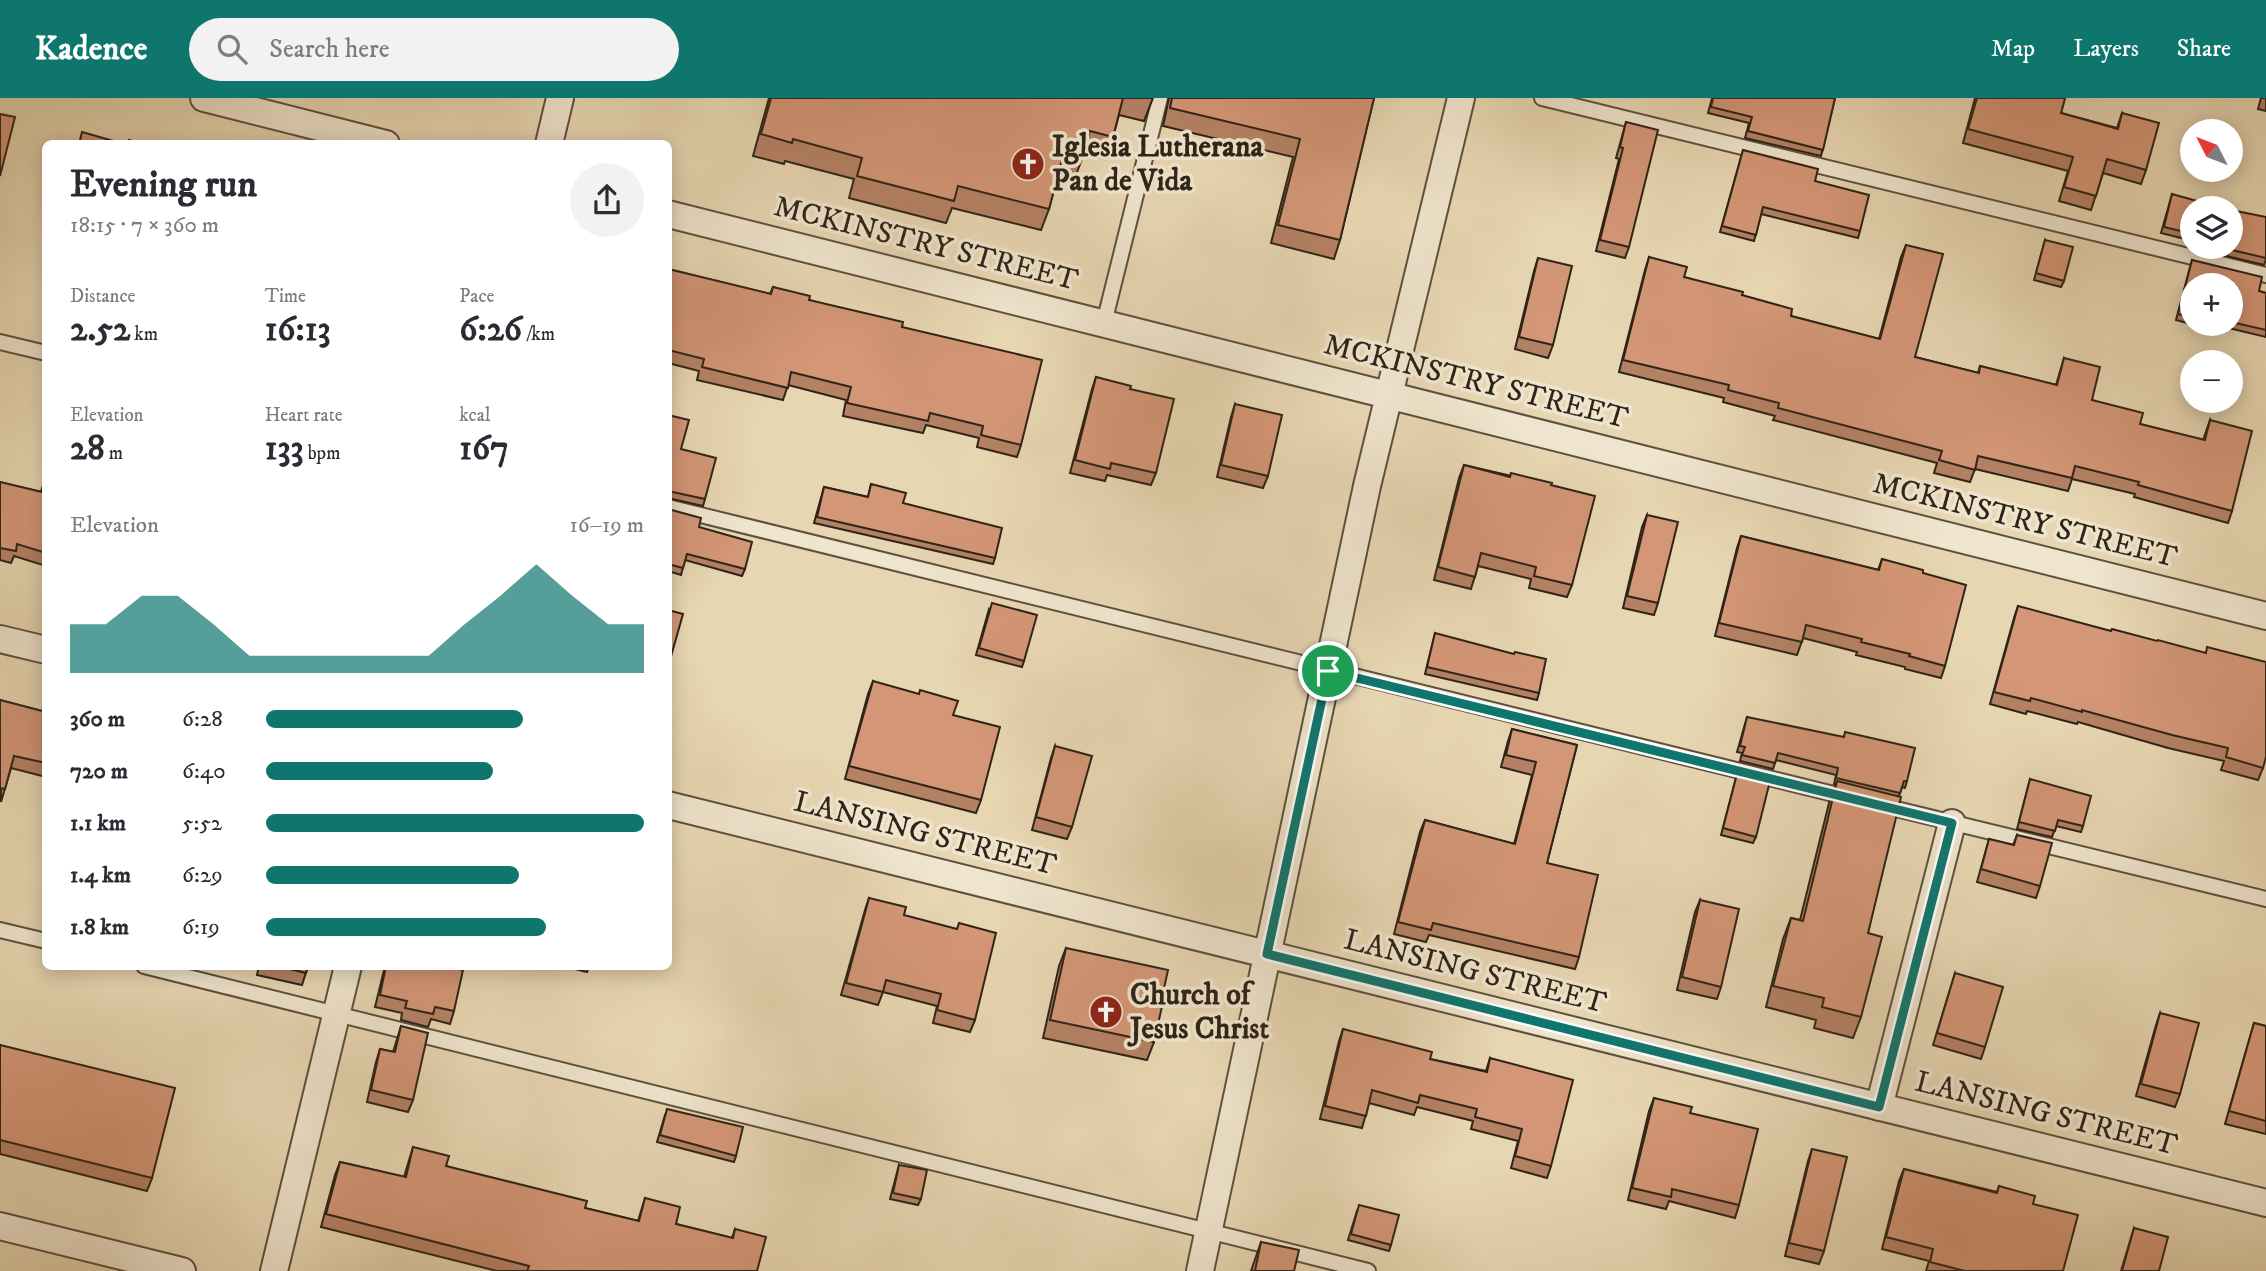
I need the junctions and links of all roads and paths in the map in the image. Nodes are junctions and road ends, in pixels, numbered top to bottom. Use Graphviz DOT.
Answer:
graph roads {
  1 [pos="204,98"];
  2 [pos="560,98"];
  3 [pos="1160,98"];
  4 [pos="1461,98"];
  5 [pos="1542,98"];
  6 [pos="370,140"];
  7 [pos="550,140"];
  8 [pos="672,215"];
  9 [pos="2266,275"];
  10 [pos="1104,323"];
  11 [pos="0,342"];
  12 [pos="42,352"];
  13 [pos="1390,394"];
  14 [pos="672,508"];
  15 [pos="2266,616"];
  16 [pos="0,639"];
  17 [pos="42,649"];
  18 [pos="1328,671"];
  19 [pos="672,806"];
  20 [pos="1952,823"];
  21 [pos="2266,899"];
  22 [pos="0,930"];
  23 [pos="42,940"];
  24 [pos="1267,954"];
  25 [pos="160,970"];
  26 [pos="347,970"];
  27 [pos="336,1014"];
  28 [pos="1879,1107"];
  29 [pos="2266,1203"];
  30 [pos="0,1226"];
  31 [pos="1208,1232"];
  32 [pos="182,1271"];
  33 [pos="274,1271"];
  34 [pos="1200,1271"];
  35 [pos="1368,1271"];
  1 -- 6 [label="street"];
  2 -- 7 [label="street"];
  3 -- 10 [label="lane"];
  4 -- 13 [label="street"];
  5 -- 9 [label="lane"];
  8 -- 10 [label="street, MCKINSTRY STREET"];
  10 -- 13 [label="street, MCKINSTRY STREET"];
  11 -- 12 [label="lane"];
  13 -- 15 [label="street, MCKINSTRY STREET"];
  13 -- 18 [label="street"];
  14 -- 18 [label="lane"];
  16 -- 17 [label="street"];
  18 -- 20 [label="lane"];
  18 -- 24 [label="street"];
  19 -- 24 [label="street, LANSING STREET"];
  20 -- 21 [label="lane"];
  20 -- 28 [label="street"];
  22 -- 23 [label="lane"];
  24 -- 28 [label="street, LANSING STREET"];
  24 -- 31 [label="street"];
  25 -- 27 [label="lane"];
  26 -- 27 [label="street"];
  27 -- 31 [label="lane"];
  27 -- 33 [label="street"];
  28 -- 29 [label="street, LANSING STREET"];
  30 -- 32 [label="street"];
  31 -- 34 [label="street"];
  31 -- 35 [label="lane"];
}
